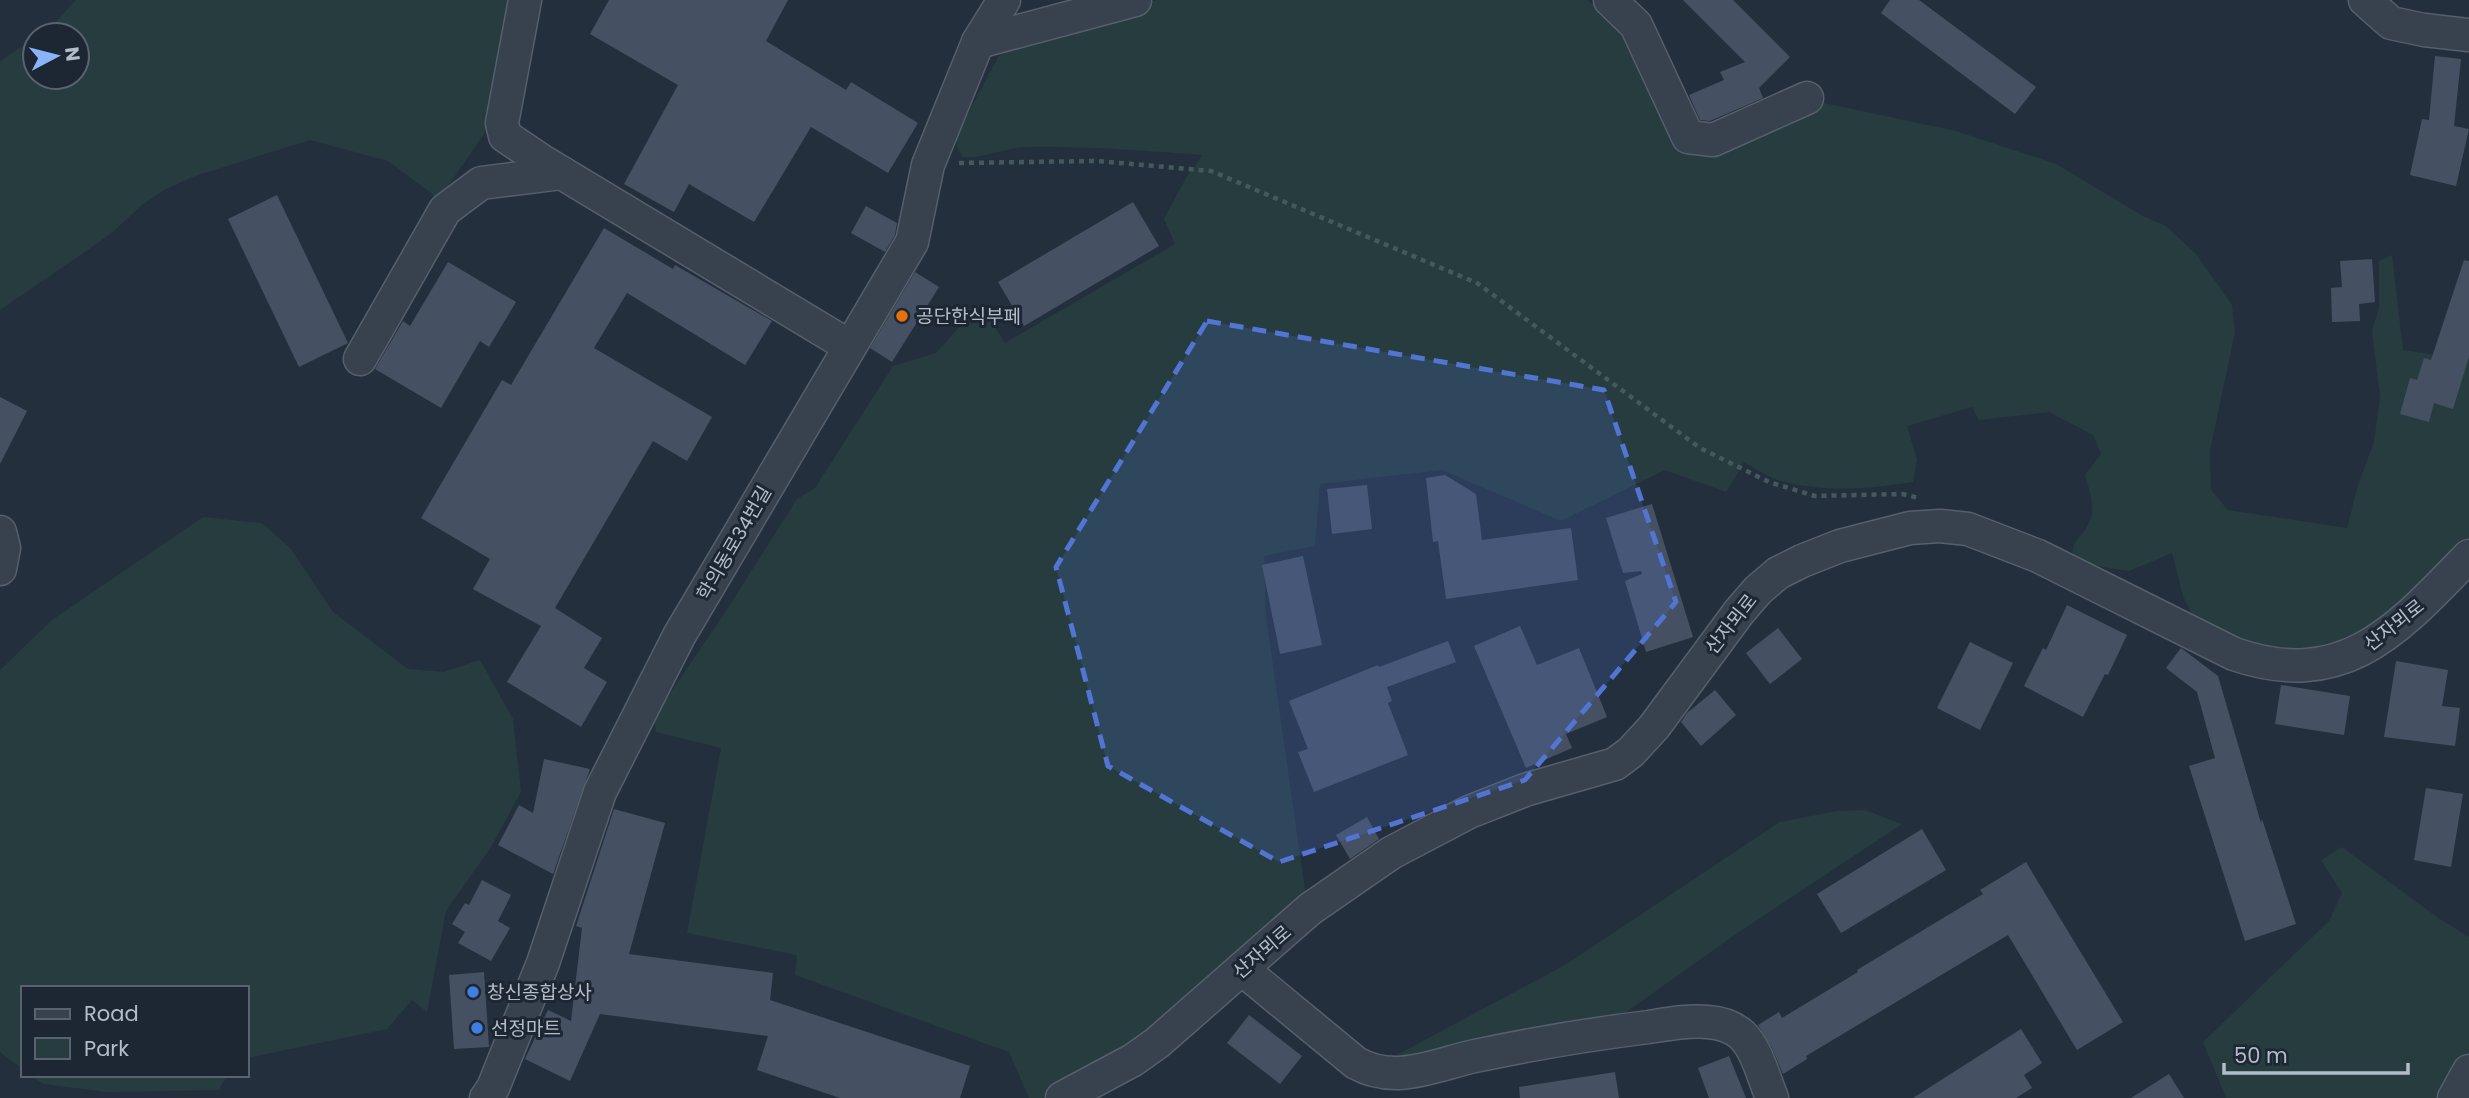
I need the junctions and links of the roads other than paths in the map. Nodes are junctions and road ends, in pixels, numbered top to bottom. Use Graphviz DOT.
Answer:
graph roads {
  1 [pos="525,0"];
  2 [pos="1004,0"];
  3 [pos="1135,0"];
  4 [pos="1610,0"];
  5 [pos="2365,0"];
  6 [pos="2469,35"];
  7 [pos="978,42"];
  8 [pos="1807,98"];
  9 [pos="562,173"];
  10 [pos="849,345"];
  11 [pos="360,359"];
  12 [pos="0,532"];
  13 [pos="2469,556"];
  14 [pos="0,569"];
  15 [pos="1242,969"];
  16 [pos="2469,1071"];
  17 [pos="486,1098"];
  18 [pos="1062,1098"];
  19 [pos="1772,1098"];
  20 [pos="2454,1098"];
  1 -- 9 [label="street"];
  2 -- 7 [label="street, 학의동로34번길"];
  3 -- 7 [label="street"];
  4 -- 8 [label="street"];
  5 -- 6 [label="street"];
  7 -- 10 [label="street, 학의동로34번길"];
  9 -- 10 [label="street"];
  9 -- 11 [label="street"];
  10 -- 17 [label="street, 학의동로34번길"];
  12 -- 14 [label="street"];
  13 -- 15 [label="street, 산자뫼로"];
  15 -- 18 [label="street, 산자뫼로"];
  15 -- 19 [label="street"];
  16 -- 20 [label="street"];
}
